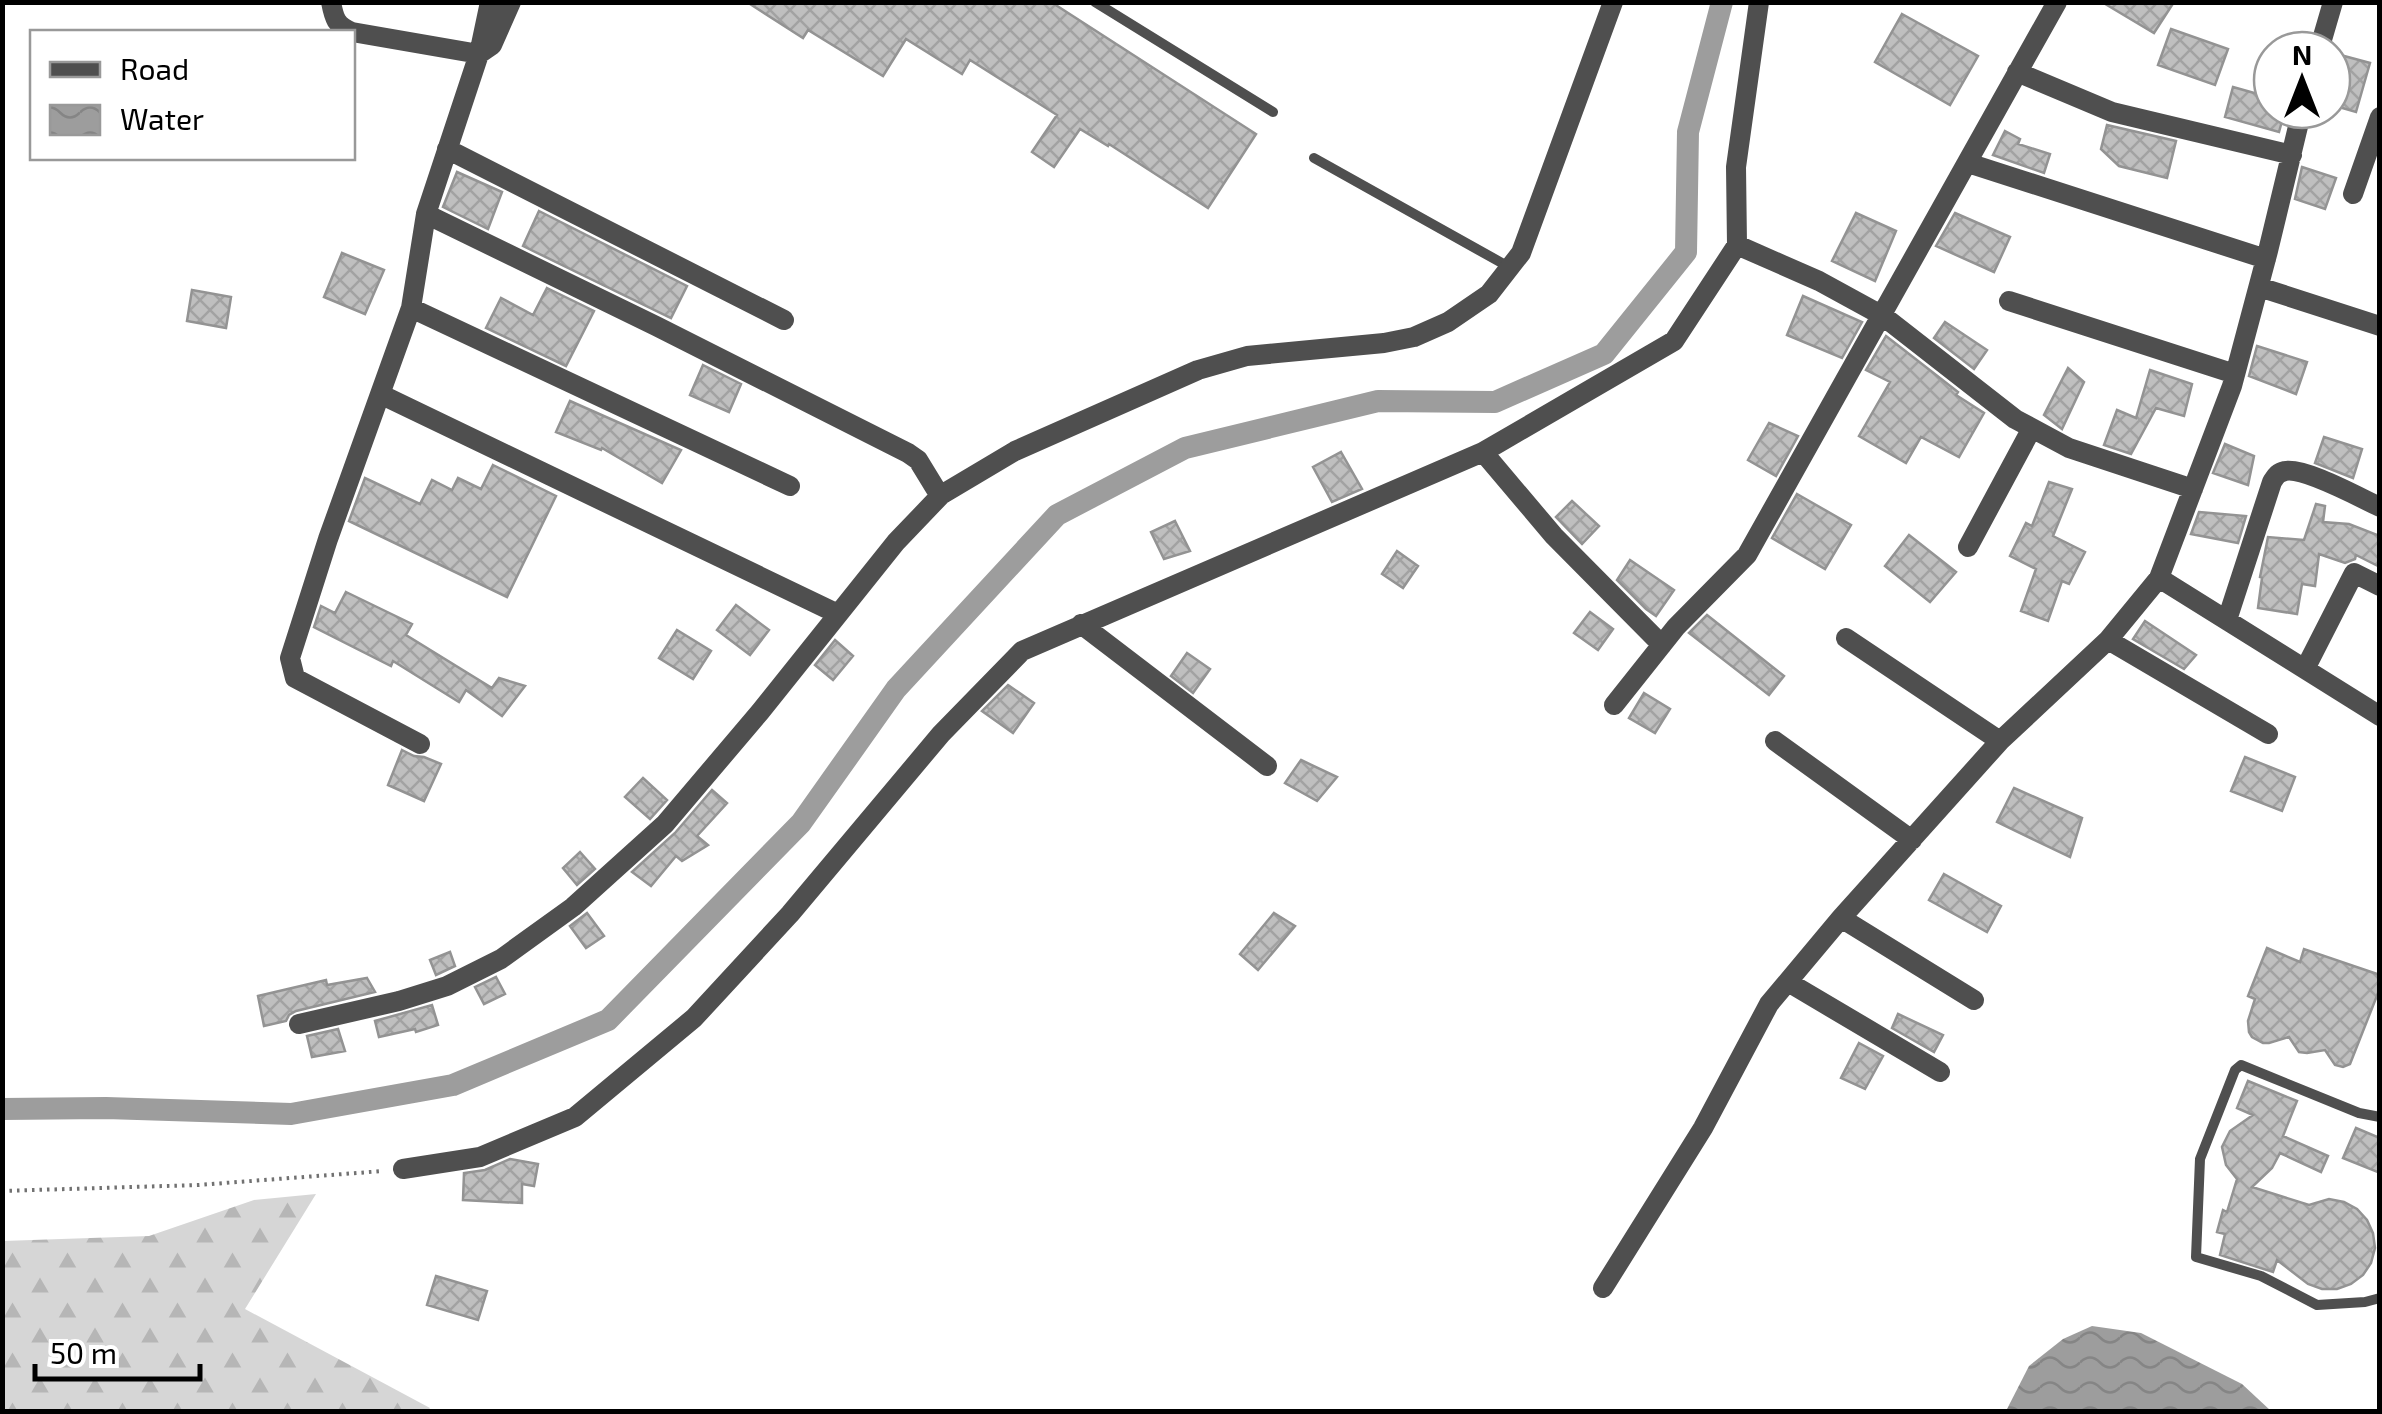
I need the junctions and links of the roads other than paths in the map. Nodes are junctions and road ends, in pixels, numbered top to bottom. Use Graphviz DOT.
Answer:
graph roads {
  1 [pos="332,2"];
  2 [pos="490,2"];
  3 [pos="511,2"];
  4 [pos="1095,2"];
  5 [pos="1613,2"];
  6 [pos="1759,2"];
  7 [pos="2057,2"];
  8 [pos="2333,2"];
  9 [pos="347,30"];
  10 [pos="2325,30"];
  11 [pos="355,33"];
  12 [pos="479,54"];
  13 [pos="2017,72"];
  14 [pos="1273,112"];
  15 [pos="2380,117"];
  16 [pos="2298,130"];
  17 [pos="447,150"];
  18 [pos="2292,155"];
  19 [pos="1314,158"];
  20 [pos="1968,162"];
  21 [pos="2353,194"];
  22 [pos="426,214"];
  23 [pos="1736,245"];
  24 [pos="2266,259"];
  25 [pos="1510,268"];
  26 [pos="2259,287"];
  27 [pos="2009,301"];
  28 [pos="411,308"];
  29 [pos="1882,316"];
  30 [pos="784,320"];
  31 [pos="2380,326"];
  32 [pos="2235,374"];
  33 [pos="382,395"];
  34 [pos="2032,428"];
  35 [pos="1483,452"];
  36 [pos="790,486"];
  37 [pos="2193,489"];
  38 [pos="940,496"];
  39 [pos="2380,507"];
  40 [pos="1968,547"];
  41 [pos="2159,578"];
  42 [pos="2380,586"];
  43 [pos="838,614"];
  44 [pos="2227,620"];
  45 [pos="1080,624"];
  46 [pos="1846,638"];
  47 [pos="2108,640"];
  48 [pos="1662,645"];
  49 [pos="2306,669"];
  50 [pos="1614,705"];
  51 [pos="2380,716"];
  52 [pos="2268,734"];
  53 [pos="1775,741"];
  54 [pos="2000,741"];
  55 [pos="420,744"];
  56 [pos="1266,766"];
  57 [pos="1912,840"];
  58 [pos="1842,918"];
  59 [pos="1788,982"];
  60 [pos="1974,1000"];
  61 [pos="298,1024"];
  62 [pos="1940,1072"];
  63 [pos="2380,1117"];
  64 [pos="403,1169"];
  65 [pos="1602,1288"];
  66 [pos="2380,1298"];
  1 -- 9 [label="street"];
  2 -- 12 [label="street"];
  3 -- 12 [label="street"];
  4 -- 14 [label="lane"];
  5 -- 25 [label="street"];
  6 -- 23 [label="street"];
  7 -- 13 [label="street"];
  8 -- 10 [label="street"];
  11 -- 12 [label="street"];
  12 -- 17 [label="street"];
  13 -- 18 [label="street"];
  13 -- 20 [label="street"];
  15 -- 21 [label="street"];
  16 -- 18 [label="street"];
  17 -- 22 [label="street"];
  17 -- 30 [label="street"];
  18 -- 24 [label="street"];
  19 -- 25 [label="lane"];
  20 -- 24 [label="street"];
  20 -- 29 [label="street"];
  22 -- 28 [label="street"];
  22 -- 38 [label="street"];
  23 -- 29 [label="street"];
  23 -- 35 [label="street"];
  24 -- 26 [label="street"];
  25 -- 38 [label="street"];
  26 -- 31 [label="street"];
  26 -- 32 [label="street"];
  27 -- 32 [label="street"];
  28 -- 33 [label="street"];
  28 -- 36 [label="street"];
  29 -- 34 [label="street"];
  29 -- 48 [label="street"];
  32 -- 37 [label="street"];
  33 -- 43 [label="street"];
  33 -- 55 [label="street"];
  34 -- 37 [label="street"];
  34 -- 40 [label="street"];
  35 -- 45 [label="street"];
  35 -- 48 [label="street"];
  37 -- 41 [label="street"];
  38 -- 43 [label="street"];
  39 -- 44 [label="street"];
  41 -- 44 [label="street"];
  41 -- 47 [label="street"];
  42 -- 49 [label="street"];
  43 -- 61 [label="street"];
  44 -- 49 [label="street"];
  45 -- 56 [label="street"];
  45 -- 64 [label="street"];
  46 -- 54 [label="street"];
  47 -- 52 [label="street"];
  47 -- 54 [label="street"];
  48 -- 50 [label="street"];
  49 -- 51 [label="street"];
  53 -- 57 [label="street"];
  54 -- 57 [label="street"];
  57 -- 58 [label="street"];
  58 -- 59 [label="street"];
  58 -- 60 [label="street"];
  59 -- 62 [label="street"];
  59 -- 65 [label="street"];
  63 -- 66 [label="lane"];
}
